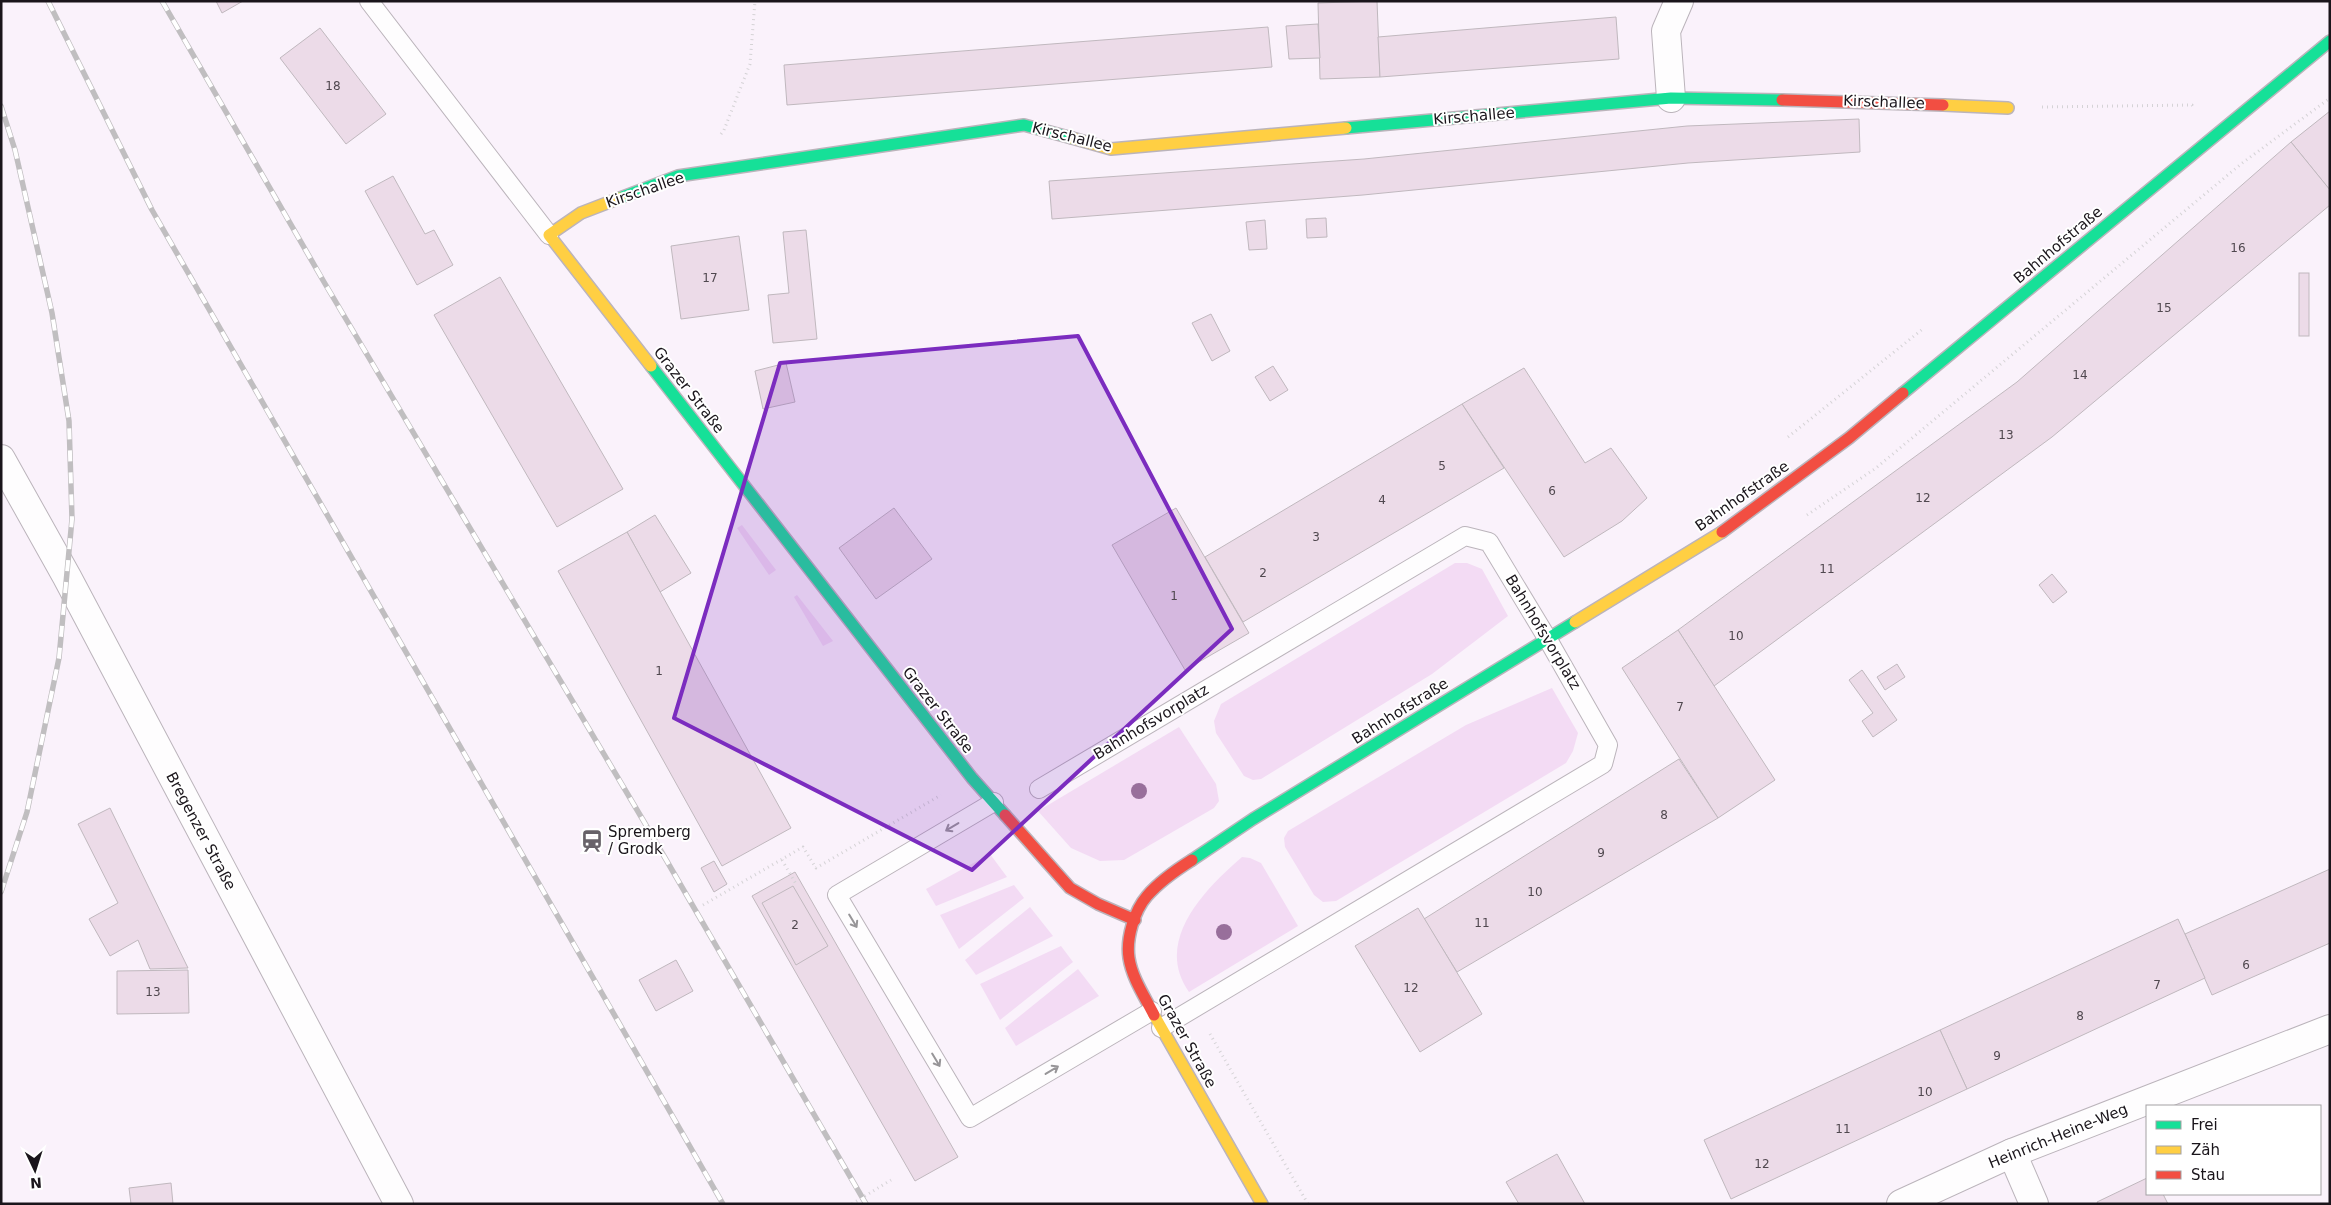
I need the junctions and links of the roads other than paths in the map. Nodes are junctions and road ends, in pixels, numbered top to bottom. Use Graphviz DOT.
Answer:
graph roads {
  1 [pos="369,1"];
  2 [pos="1679,1"];
  3 [pos="2330,42"];
  4 [pos="1671,98"];
  5 [pos="2008,108"];
  6 [pos="549,235"];
  7 [pos="1,459"];
  8 [pos="1548,638"];
  9 [pos="1039,790"];
  10 [pos="994,802"];
  11 [pos="1135,920"];
  12 [pos="1152,1011"];
  13 [pos="1161,1028"];
  14 [pos="2330,1029"];
  15 [pos="2012,1153"];
  16 [pos="399,1204"];
  17 [pos="1262,1204"];
  18 [pos="1901,1204"];
  19 [pos="2034,1204"];
  1 -- 6 [label="lane"];
  2 -- 4 [label="street"];
  3 -- 8 [label="street, Bahnhofstraße"];
  4 -- 5 [label="street, Kirschallee"];
  4 -- 6 [label="street, Kirschallee"];
  6 -- 10 [label="street, Grazer Straße"];
  7 -- 16 [label="street, Bregenzer Straße"];
  8 -- 9 [label="lane, Bahnhofsvorplatz"];
  8 -- 11 [label="street, Bahnhofstraße"];
  8 -- 13 [label="lane, Bahnhofsvorplatz"];
  10 -- 11 [label="street, Grazer Straße"];
  10 -- 12 [label="lane, one-way"];
  11 -- 12 [label="street, Grazer Straße"];
  12 -- 13 [label="street, Grazer Straße"];
  13 -- 17 [label="street, Grazer Straße"];
  14 -- 15 [label="street, Heinrich-Heine-Weg"];
  15 -- 18 [label="street, Heinrich-Heine-Weg"];
  15 -- 19 [label="street"];
}
